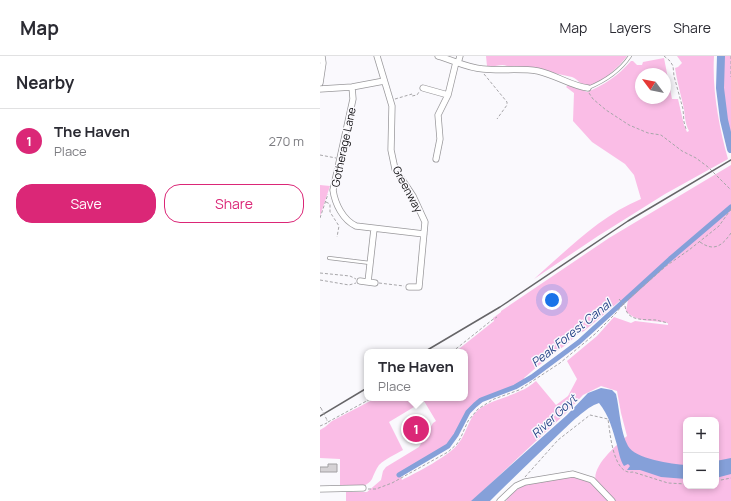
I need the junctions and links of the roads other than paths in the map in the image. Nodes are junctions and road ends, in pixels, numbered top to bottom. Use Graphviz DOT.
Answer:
graph roads {
  1 [pos="322,56"];
  2 [pos="378,56"];
  3 [pos="438,56"];
  4 [pos="460,56"];
  5 [pos="630,56"];
  6 [pos="457,62"];
  7 [pos="384,81"];
  8 [pos="320,83"];
  9 [pos="352,87"];
  10 [pos="423,88"];
  11 [pos="588,88"];
  12 [pos="320,89"];
  13 [pos="448,95"];
  14 [pos="436,159"];
  15 [pos="374,229"];
  16 [pos="424,234"];
  17 [pos="329,258"];
  18 [pos="370,263"];
  19 [pos="360,281"];
  20 [pos="368,282"];
  21 [pos="375,283"];
  22 [pos="409,287"];
  23 [pos="363,488"];
  24 [pos="320,489"];
  25 [pos="500,501"];
  26 [pos="612,501"];
  1 -- 8 [label="street"];
  2 -- 7 [label="street, Greenway"];
  3 -- 6 [label="street"];
  4 -- 6 [label="street"];
  5 -- 11 [label="lane"];
  6 -- 11 [label="street"];
  6 -- 13 [label="street"];
  7 -- 9 [label="street"];
  7 -- 16 [label="street, Greenway"];
  9 -- 12 [label="street"];
  9 -- 15 [label="street, Gotherage Lane"];
  10 -- 13 [label="street"];
  13 -- 14 [label="street"];
  15 -- 16 [label="street, Gotherage Lane"];
  15 -- 18 [label="street"];
  16 -- 22 [label="street, Greenway"];
  17 -- 18 [label="lane"];
  18 -- 20 [label="street"];
  19 -- 20 [label="street"];
  20 -- 21 [label="street"];
  23 -- 24 [label="street"];
  25 -- 26 [label="street"];
}
